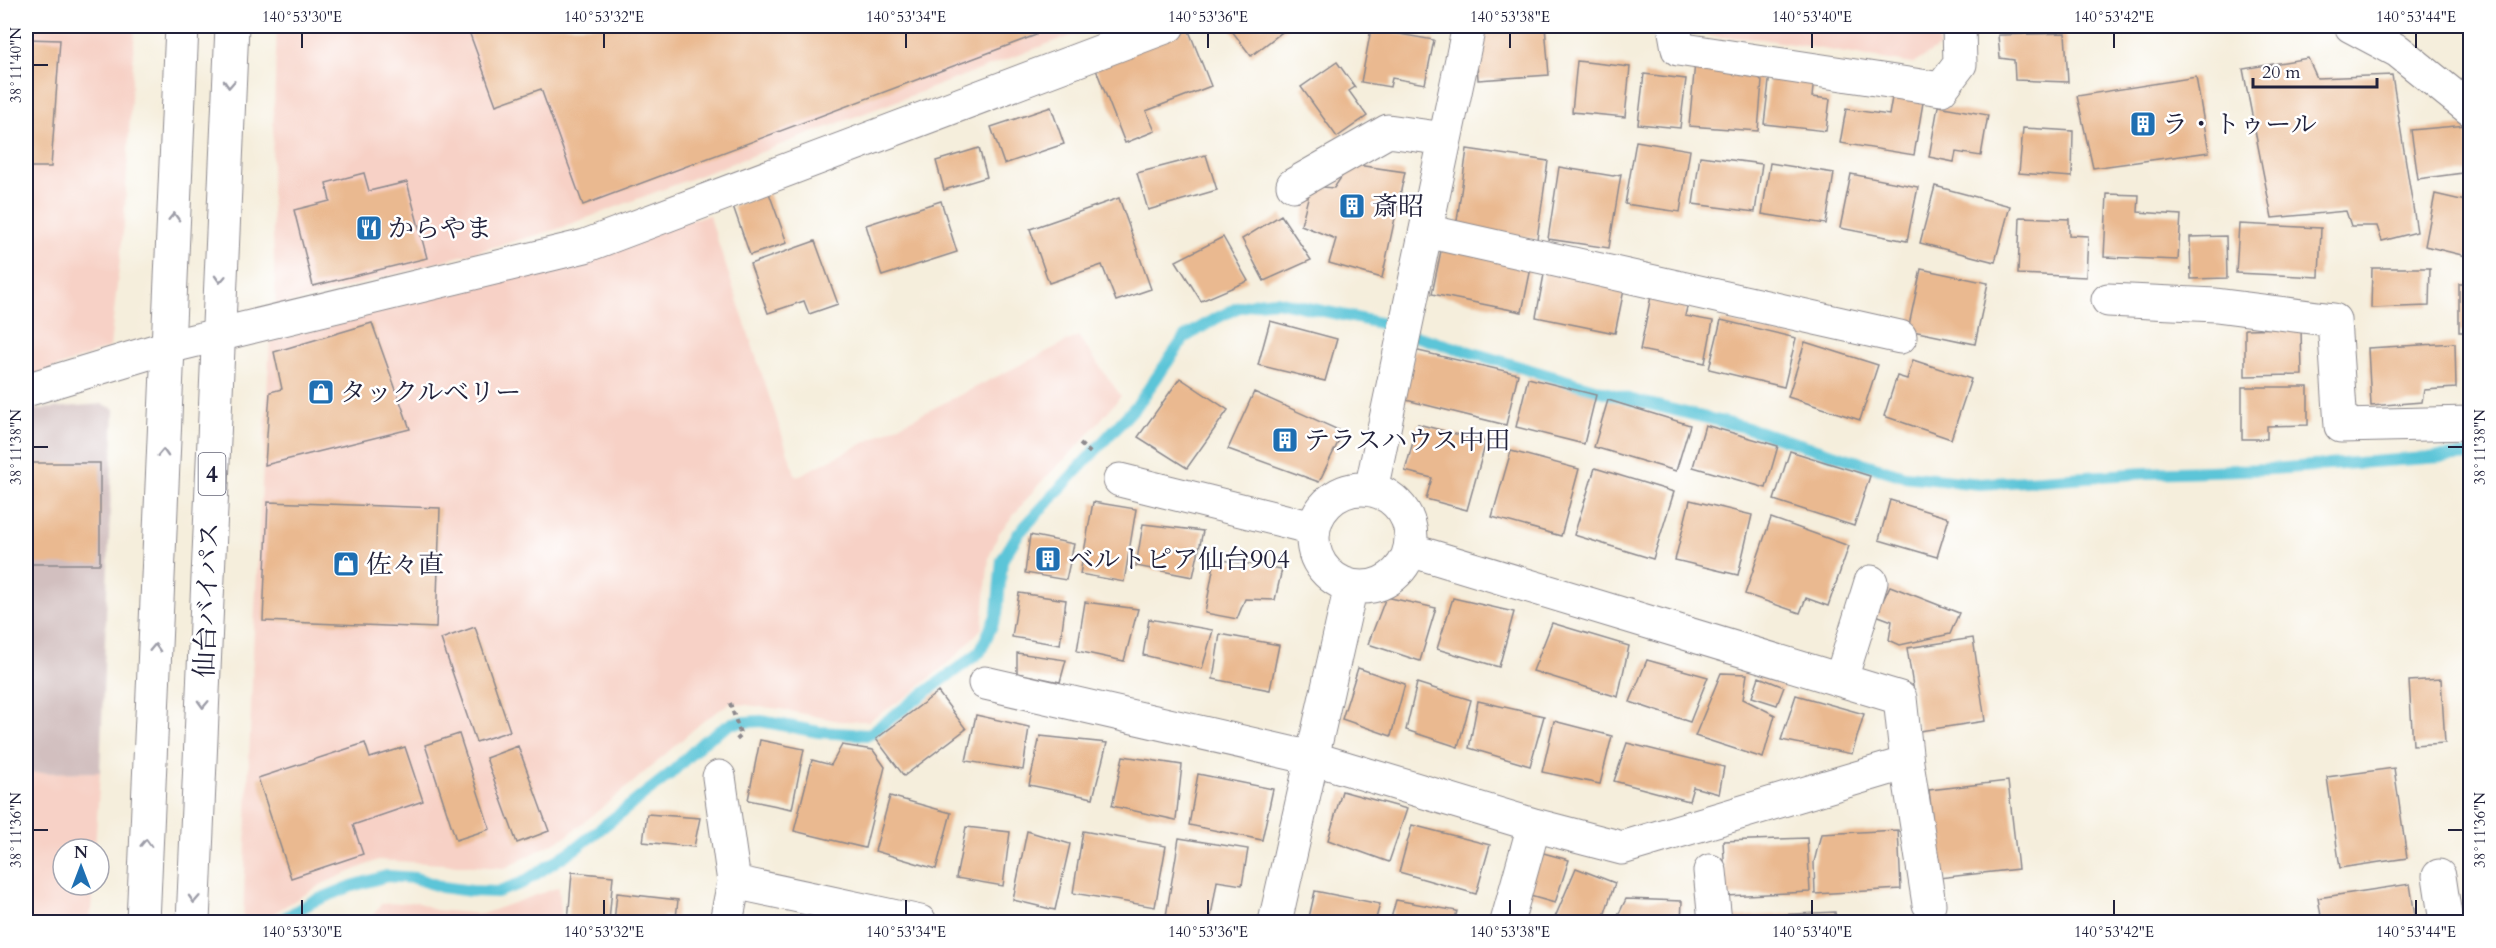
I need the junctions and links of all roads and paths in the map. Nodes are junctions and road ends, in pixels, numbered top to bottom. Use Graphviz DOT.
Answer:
graph roads {
  1 [pos="182,26"];
  2 [pos="232,26"];
  3 [pos="1168,26"];
  4 [pos="1469,26"];
  5 [pos="1674,26"];
  6 [pos="1959,26"];
  7 [pos="2351,26"];
  8 [pos="2470,109"];
  9 [pos="1445,139"];
  10 [pos="1293,185"];
  11 [pos="1426,231"];
  12 [pos="2108,300"];
  13 [pos="217,337"];
  14 [pos="1900,337"];
  15 [pos="168,347"];
  16 [pos="26,390"];
  17 [pos="2470,423"];
  18 [pos="1120,480"];
  19 [pos="1371,490"];
  20 [pos="1313,528"];
  21 [pos="1410,550"];
  22 [pos="1871,582"];
  23 [pos="1351,586"];
  24 [pos="1841,679"];
  25 [pos="985,683"];
  26 [pos="730,703"];
  27 [pos="741,736"];
  28 [pos="1312,758"];
  29 [pos="1907,763"];
  30 [pos="719,777"];
  31 [pos="1534,825"];
  32 [pos="1710,871"];
  33 [pos="2439,876"];
  34 [pos="734,882"];
  35 [pos="1929,904"];
  36 [pos="143,922"];
  37 [pos="193,922"];
  38 [pos="726,922"];
  39 [pos="920,922"];
  40 [pos="1275,922"];
  41 [pos="1507,922"];
  42 [pos="1715,922"];
  43 [pos="2446,922"];
  15 -- 1 [label="main road, 仙台バイパス / 4, one-way"];
  2 -- 13 [label="main road, 仙台バイパス / 4, one-way"];
  3 -- 13 [label="main road"];
  4 -- 9 [label="main road"];
  5 -- 6 [label="main road"];
  7 -- 8 [label="main road"];
  9 -- 10 [label="main road"];
  9 -- 11 [label="main road"];
  11 -- 14 [label="main road"];
  11 -- 19 [label="main road"];
  12 -- 17 [label="main road"];
  13 -- 15 [label="main road"];
  13 -- 37 [label="main road, 仙台バイパス / 4, one-way"];
  15 -- 16 [label="main road"];
  36 -- 15 [label="main road, 仙台バイパス / 4, one-way"];
  18 -- 20 [label="main road"];
  19 -- 20 [label="main road"];
  19 -- 21 [label="main road"];
  20 -- 23 [label="main road"];
  21 -- 23 [label="main road"];
  21 -- 24 [label="main road"];
  22 -- 24 [label="main road"];
  23 -- 28 [label="main road"];
  24 -- 29 [label="main road"];
  25 -- 28 [label="main road"];
  26 -- 27 [label="path"];
  28 -- 31 [label="main road"];
  28 -- 40 [label="main road"];
  29 -- 31 [label="main road"];
  29 -- 35 [label="main road"];
  30 -- 34 [label="main road"];
  31 -- 41 [label="main road"];
  32 -- 42 [label="main road"];
  33 -- 43 [label="main road"];
  34 -- 38 [label="main road"];
  34 -- 39 [label="main road"];
}
